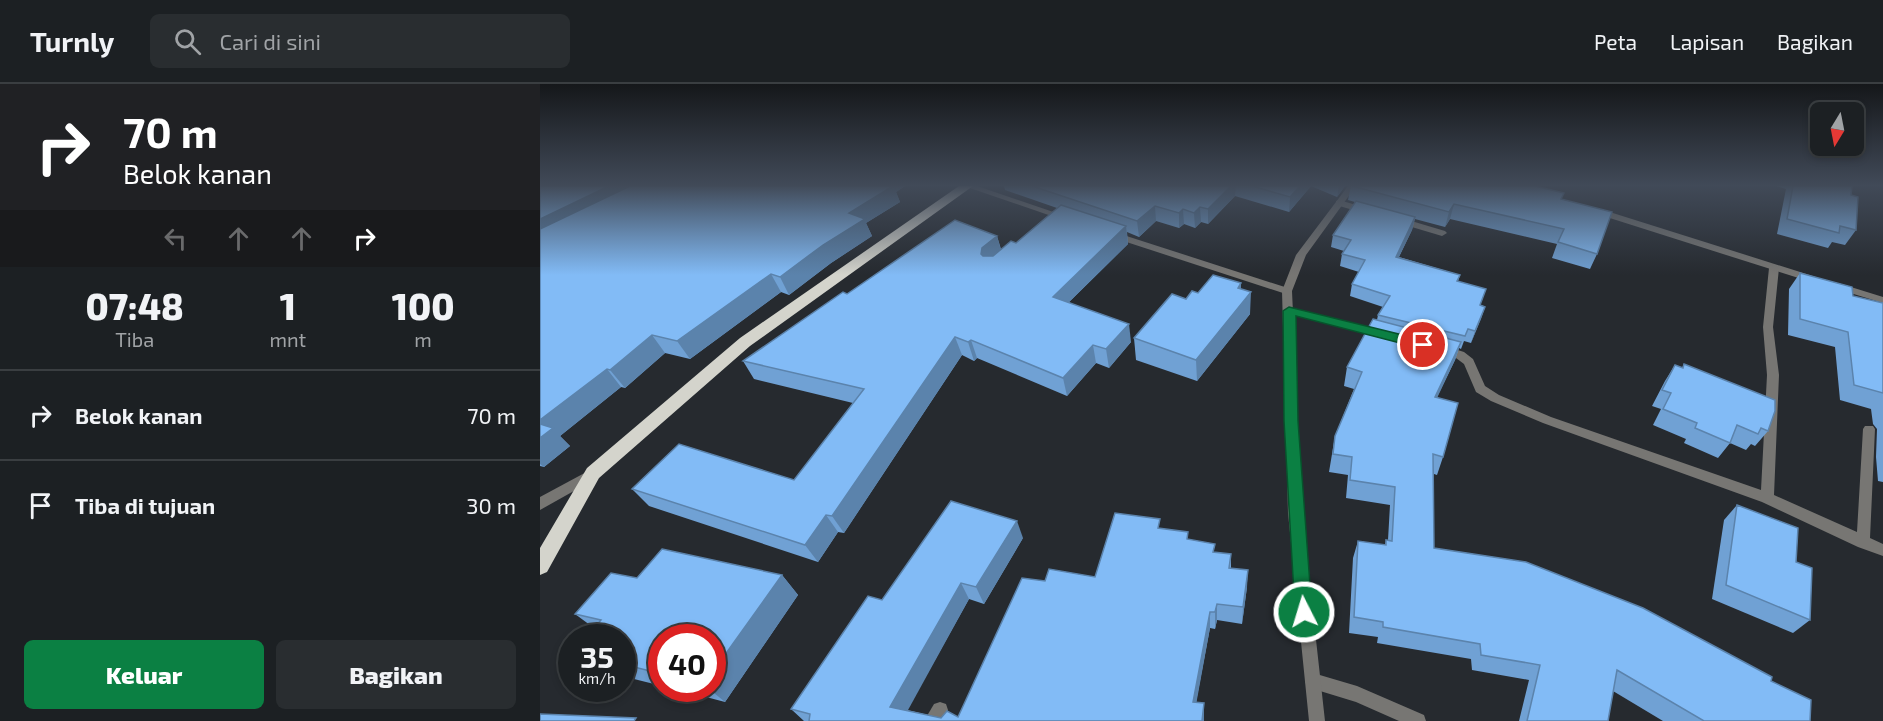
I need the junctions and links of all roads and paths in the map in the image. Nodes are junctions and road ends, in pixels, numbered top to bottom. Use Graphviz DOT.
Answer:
graph roads {
  1 [pos="926,216"];
  2 [pos="1045,216"];
  3 [pos="1330,216"];
  4 [pos="1385,216"];
  5 [pos="1609,216"];
  6 [pos="1079,223"];
  7 [pos="1101,230"];
  8 [pos="1442,233"];
  9 [pos="1774,268"];
  10 [pos="1818,280"];
  11 [pos="1829,284"];
  12 [pos="1287,291"];
  13 [pos="1883,300"];
  14 [pos="1289,311"];
  15 [pos="1398,339"];
  16 [pos="1431,346"];
  17 [pos="1869,429"];
  18 [pos="593,473"];
  19 [pos="1767,498"];
  20 [pos="540,504"];
  21 [pos="1863,543"];
  22 [pos="1883,550"];
  23 [pos="540,566"];
  24 [pos="1313,681"];
  25 [pos="1317,721"];
  26 [pos="1418,721"];
  1 -- 18 [label="highway"];
  2 -- 6 [label="street"];
  3 -- 12 [label="street"];
  4 -- 8 [label="street"];
  5 -- 9 [label="street"];
  7 -- 12 [label="street"];
  9 -- 10 [label="street"];
  9 -- 19 [label="street"];
  11 -- 13 [label="street"];
  12 -- 14 [label="street"];
  14 -- 15 [label="street"];
  14 -- 24 [label="street"];
  16 -- 19 [label="street"];
  17 -- 21 [label="street"];
  18 -- 20 [label="street"];
  18 -- 23 [label="highway"];
  19 -- 21 [label="street"];
  21 -- 22 [label="street"];
  24 -- 25 [label="street"];
  24 -- 26 [label="street"];
}
